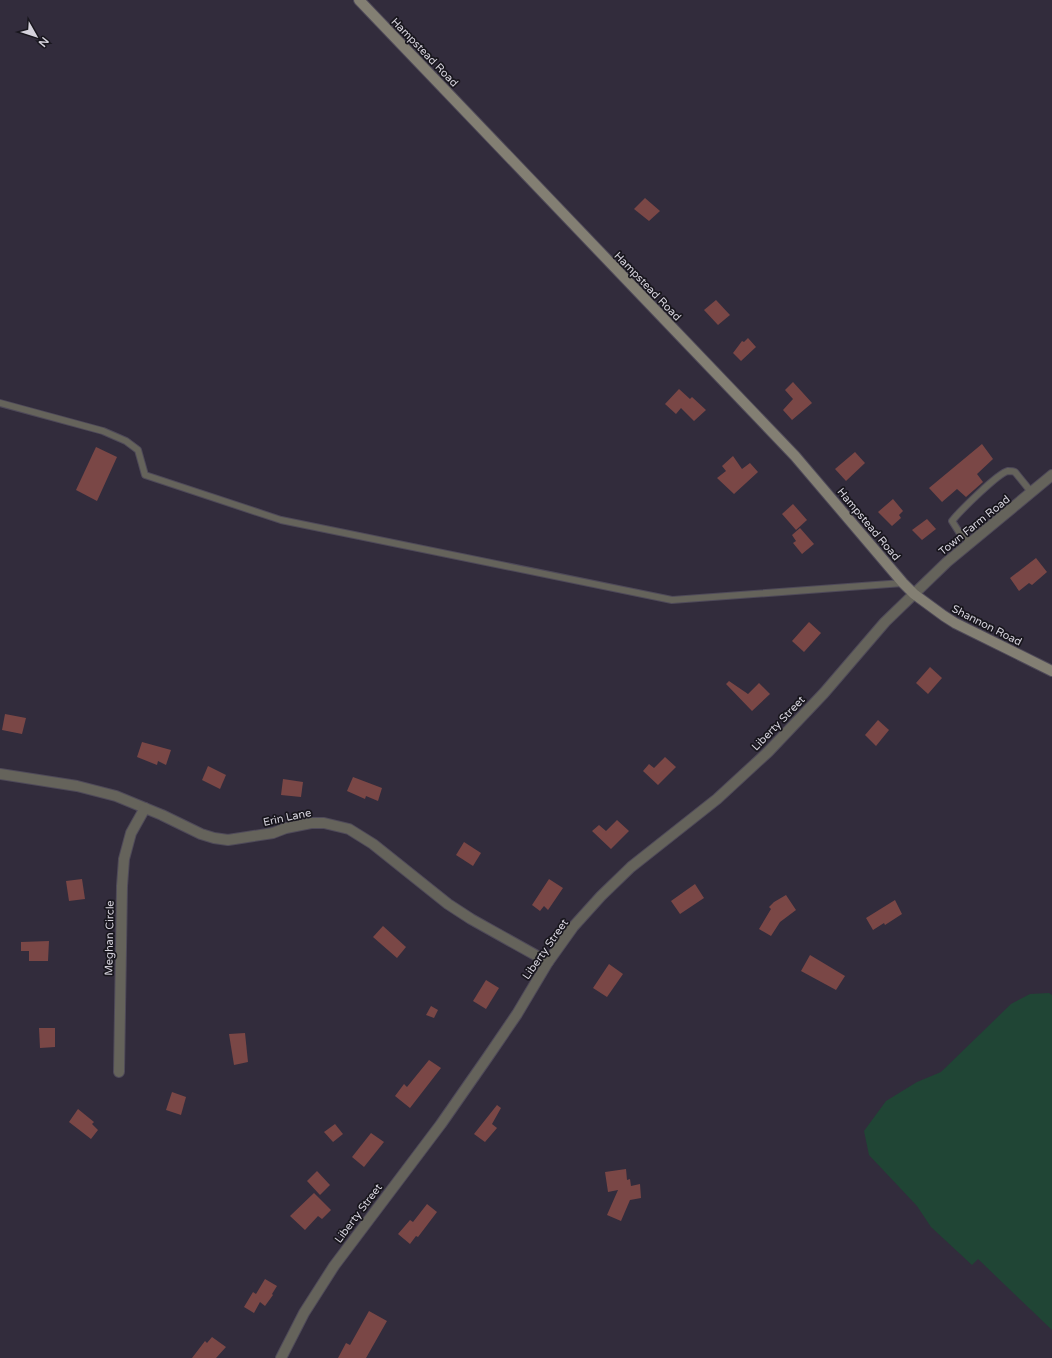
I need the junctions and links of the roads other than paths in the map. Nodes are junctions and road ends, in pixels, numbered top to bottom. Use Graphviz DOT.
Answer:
graph roads {
  1 [pos="359,0"];
  2 [pos="0,403"];
  3 [pos="1052,475"];
  4 [pos="1032,493"];
  5 [pos="970,542"];
  6 [pos="903,583"];
  7 [pos="914,594"];
  8 [pos="1052,671"];
  9 [pos="0,774"];
  10 [pos="145,808"];
  11 [pos="548,962"];
  12 [pos="119,1072"];
  13 [pos="281,1358"];
  1 -- 6 [label="street, Hampstead Road"];
  2 -- 6 [label="lane"];
  3 -- 4 [label="street, Town Farm Road"];
  4 -- 5 [label="street, Town Farm Road"];
  4 -- 5 [label="lane"];
  5 -- 7 [label="street, Town Farm Road"];
  6 -- 7 [label="street, Hampstead Road"];
  7 -- 8 [label="street, Shannon Road"];
  7 -- 11 [label="street, Liberty Street"];
  9 -- 10 [label="street, Erin Lane"];
  10 -- 11 [label="street, Erin Lane"];
  10 -- 12 [label="street, Meghan Circle"];
  11 -- 13 [label="street, Liberty Street"];
}
